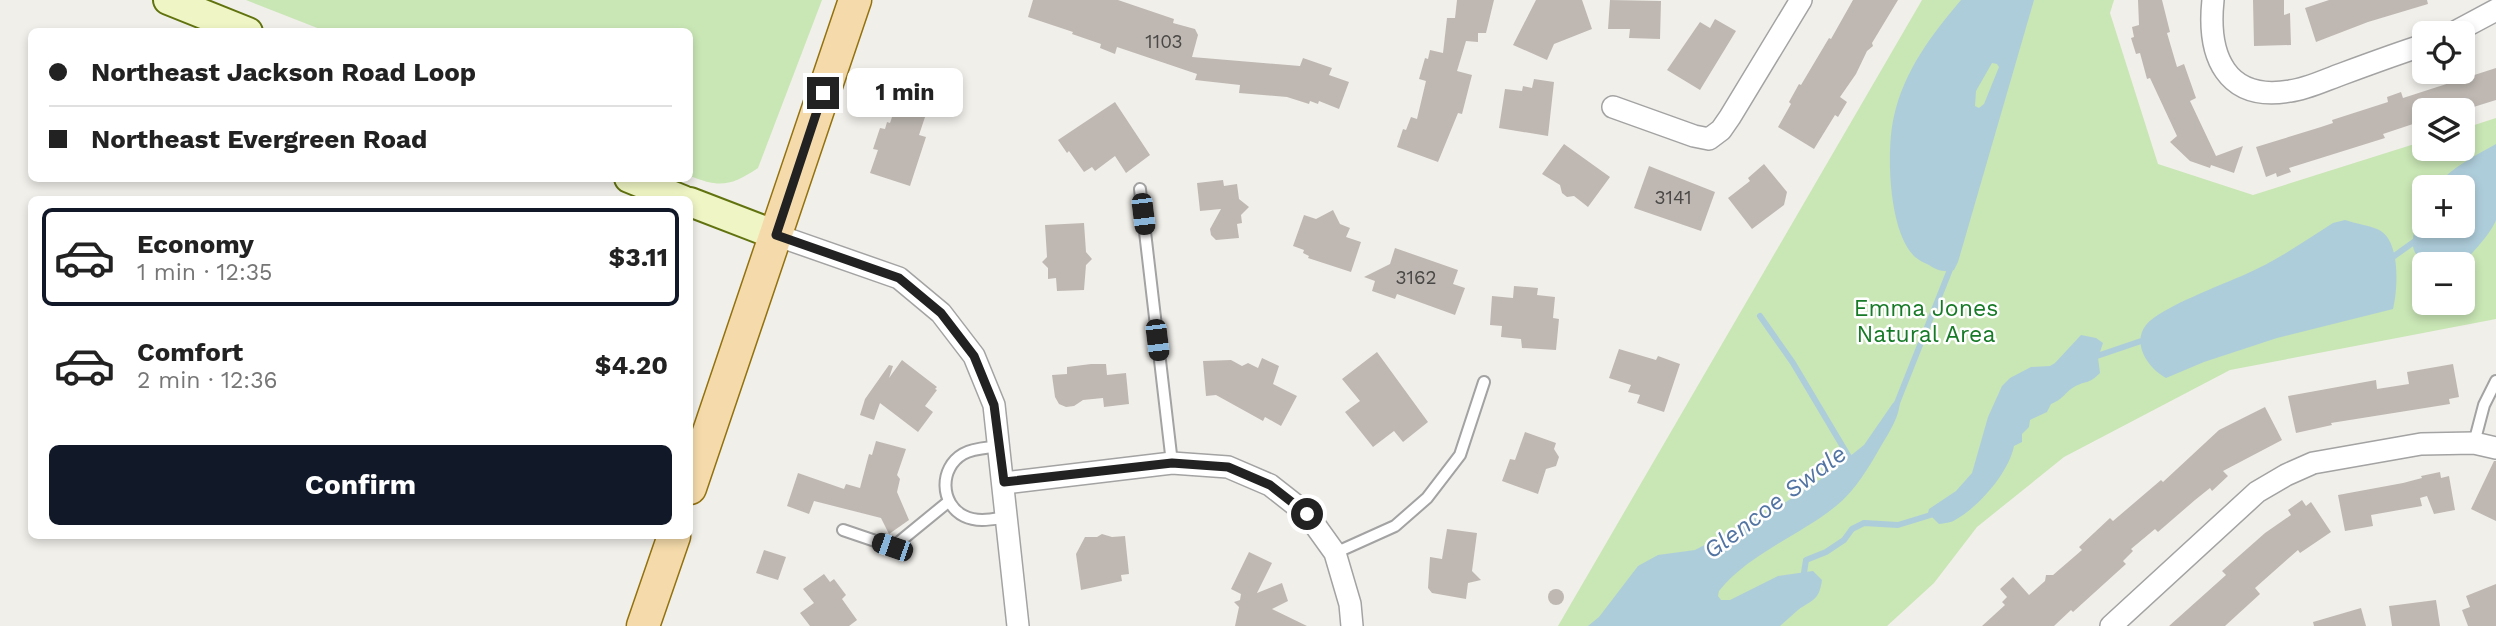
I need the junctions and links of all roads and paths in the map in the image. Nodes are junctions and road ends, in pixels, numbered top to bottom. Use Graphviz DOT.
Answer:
graph roads {
  1 [pos="168,0"];
  2 [pos="855,0"];
  3 [pos="1801,0"];
  4 [pos="2213,0"];
  5 [pos="2496,10"];
  6 [pos="2475,21"];
  7 [pos="238,28"];
  8 [pos="2412,49"];
  9 [pos="1613,107"];
  10 [pos="639,182"];
  11 [pos="1140,189"];
  12 [pos="673,196"];
  13 [pos="693,203"];
  14 [pos="776,235"];
  15 [pos="1484,382"];
  16 [pos="2496,382"];
  17 [pos="2474,443"];
  18 [pos="1000,446"];
  19 [pos="2496,448"];
  20 [pos="1172,463"];
  21 [pos="693,479"];
  22 [pos="1004,482"];
  23 [pos="948,502"];
  24 [pos="1007,517"];
  25 [pos="843,530"];
  26 [pos="673,539"];
  27 [pos="1335,553"];
  28 [pos="643,626"];
  29 [pos="1018,626"];
  30 [pos="1352,626"];
  31 [pos="2110,626"];
  1 -- 7 [label="main road"];
  2 -- 14 [label="main road"];
  3 -- 9 [label="street"];
  4 -- 8 [label="street"];
  5 -- 6 [label="street"];
  10 -- 12 [label="main road"];
  11 -- 20 [label="lane"];
  13 -- 14 [label="main road"];
  14 -- 18 [label="street"];
  14 -- 21 [label="main road"];
  15 -- 27 [label="lane"];
  16 -- 17 [label="lane"];
  17 -- 19 [label="street"];
  17 -- 31 [label="street"];
  18 -- 22 [label="street"];
  18 -- 23 [label="lane"];
  20 -- 22 [label="street"];
  20 -- 27 [label="street"];
  22 -- 24 [label="street"];
  23 -- 24 [label="lane"];
  23 -- 25 [label="lane"];
  24 -- 29 [label="street"];
  26 -- 28 [label="main road"];
  27 -- 30 [label="street"];
}
